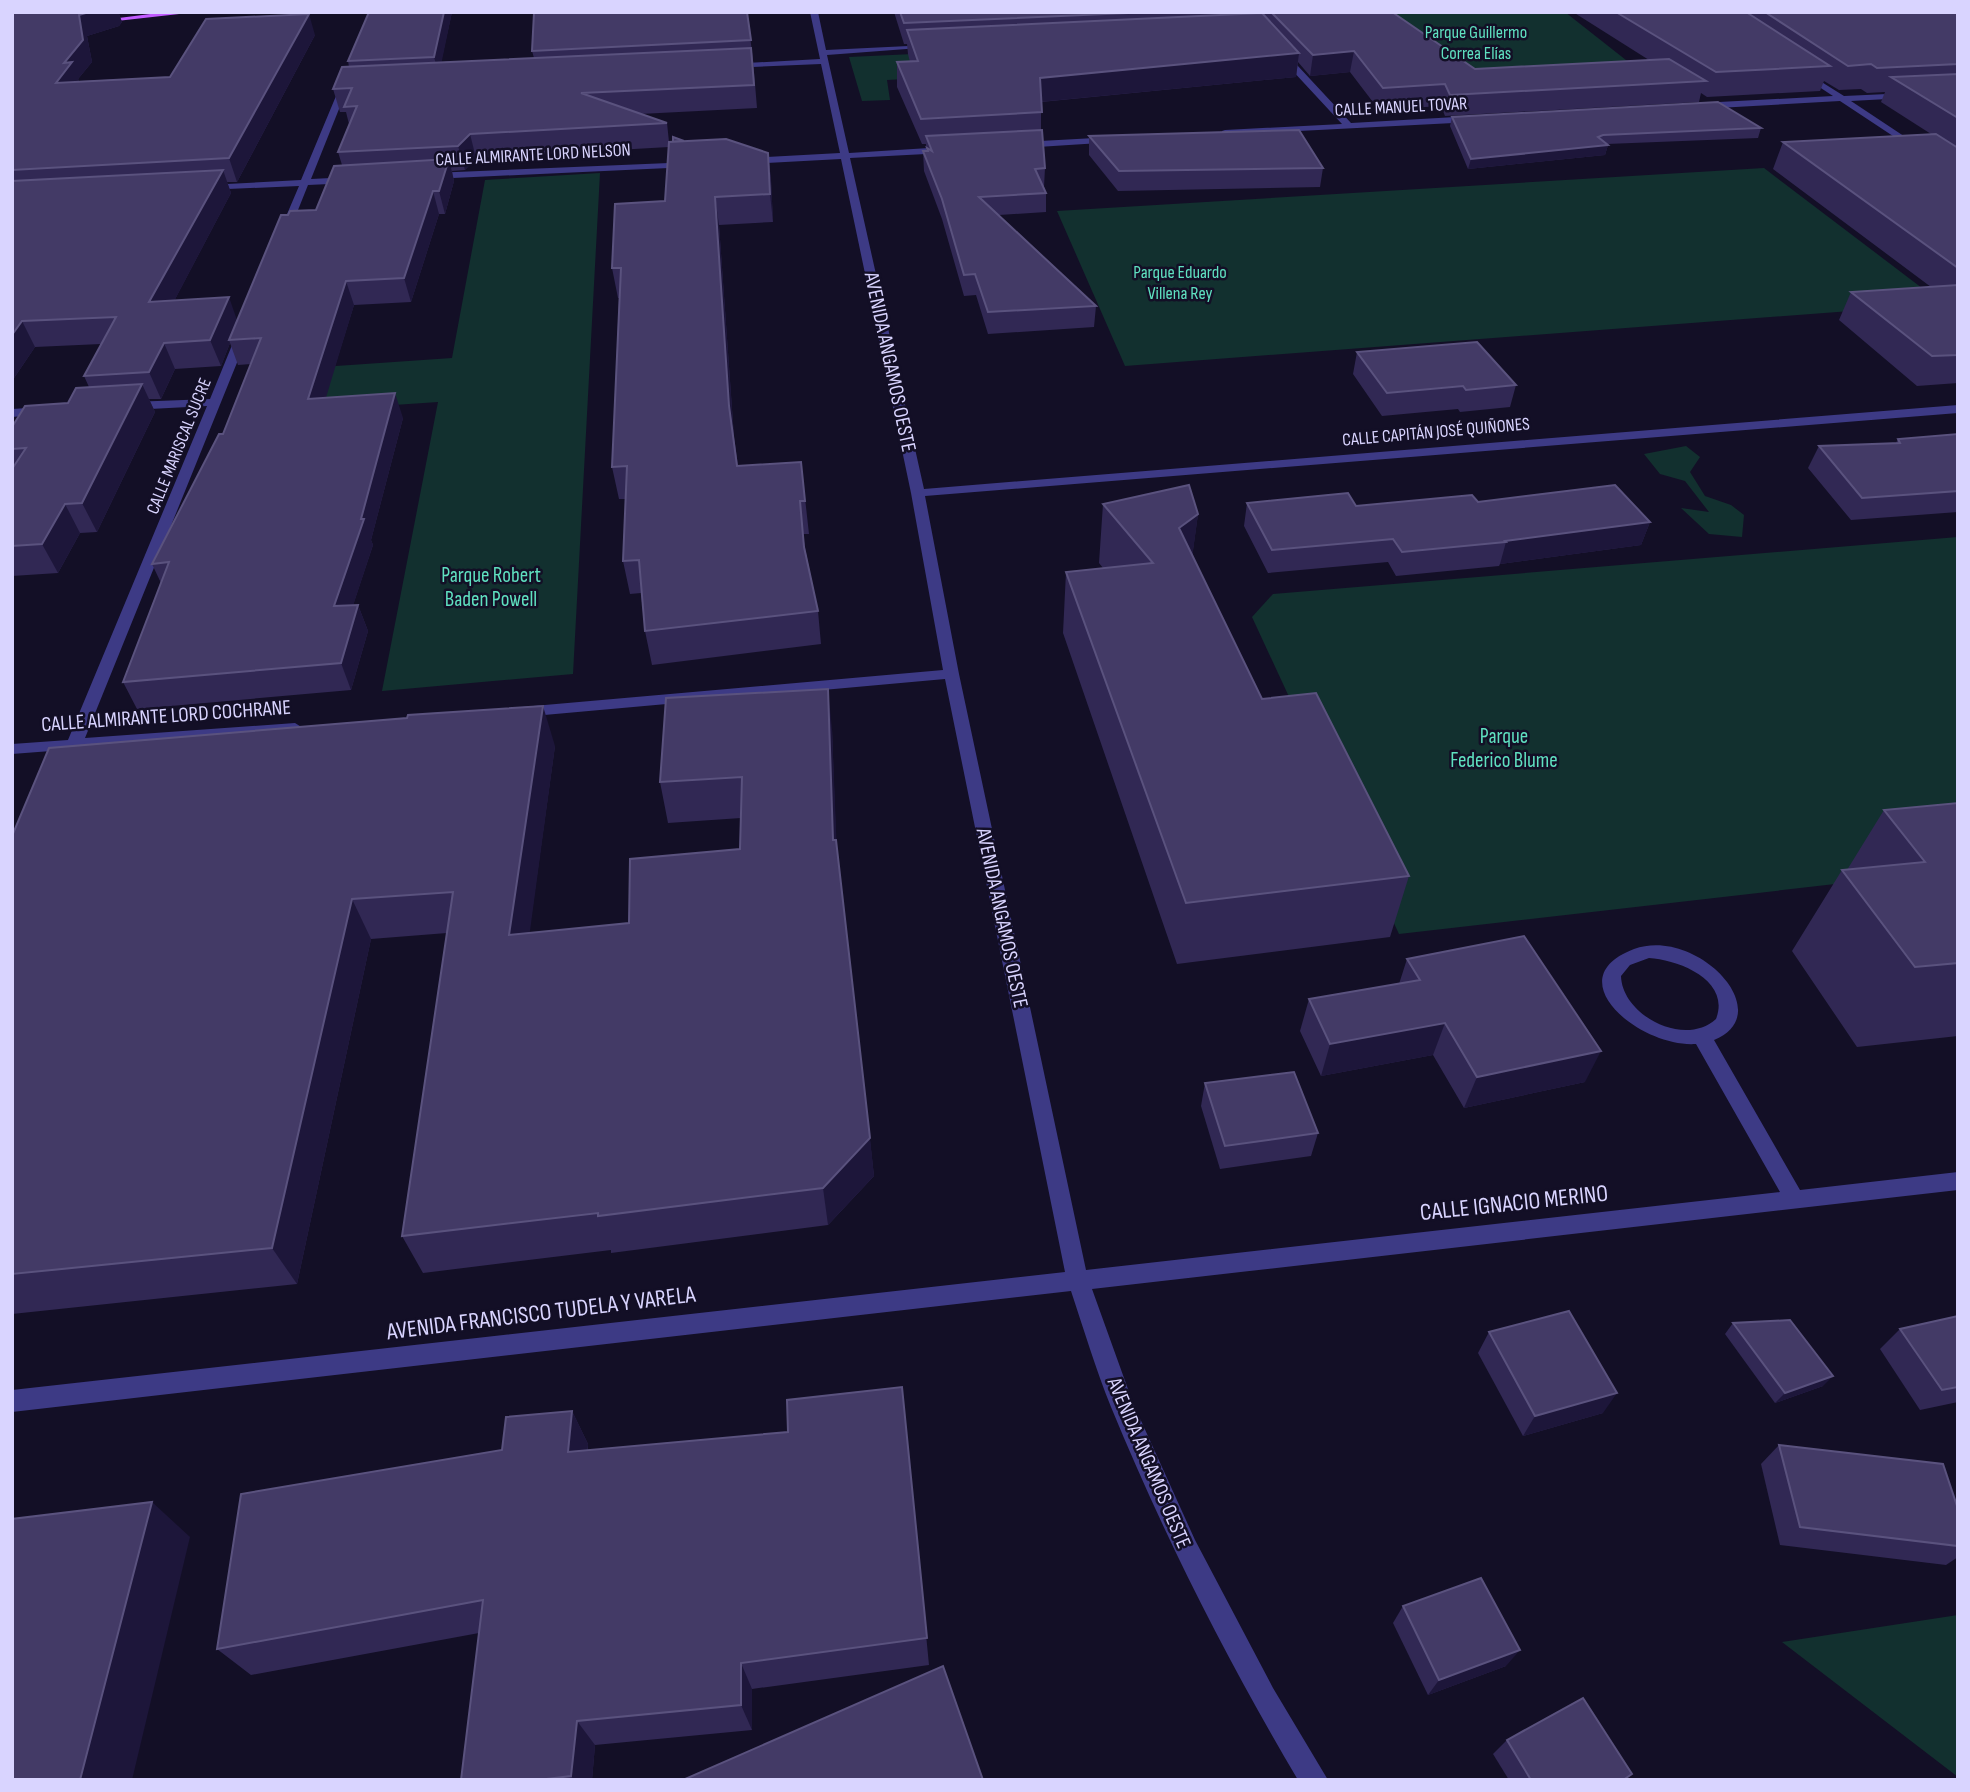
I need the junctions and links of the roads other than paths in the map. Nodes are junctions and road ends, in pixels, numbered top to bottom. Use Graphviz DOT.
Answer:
graph roads {
  1 [pos="193,12"];
  2 [pos="814,12"];
  3 [pos="96,21"];
  4 [pos="1270,42"];
  5 [pos="933,47"];
  6 [pos="825,57"];
  7 [pos="716,66"];
  8 [pos="1799,69"];
  9 [pos="351,80"];
  10 [pos="1919,95"];
  11 [pos="1842,98"];
  12 [pos="1692,106"];
  13 [pos="1487,118"];
  14 [pos="1348,125"];
  15 [pos="1216,133"];
  16 [pos="1120,139"];
  17 [pos="1010,146"];
  18 [pos="956,149"];
  19 [pos="846,156"];
  20 [pos="738,161"];
  21 [pos="697,163"];
  22 [pos="426,176"];
  23 [pos="1958,176"];
  24 [pos="359,180"];
  25 [pos="305,182"];
  26 [pos="193,189"];
  27 [pos="278,247"];
  28 [pos="247,324"];
  29 [pos="215,402"];
  30 [pos="121,407"];
  31 [pos="1958,409"];
  32 [pos="53,411"];
  33 [pos="12,413"];
  34 [pos="918,493"];
  35 [pos="951,674"];
  36 [pos="504,713"];
  37 [pos="310,727"];
  38 [pos="75,744"];
  39 [pos="12,749"];
  40 [pos="60,780"];
  41 [pos="1702,1037"];
  42 [pos="1958,1181"];
  43 [pos="1794,1198"];
  44 [pos="1077,1279"];
  45 [pos="12,1401"];
  46 [pos="1314,1780"];
  1 -- 3 [label="main road"];
  2 -- 6 [label="street, AVENIDA ANGAMOS OESTE"];
  4 -- 14 [label="street"];
  5 -- 6 [label="street"];
  6 -- 7 [label="street"];
  6 -- 19 [label="street, AVENIDA ANGAMOS OESTE"];
  8 -- 11 [label="street"];
  9 -- 25 [label="street"];
  10 -- 11 [label="street"];
  11 -- 12 [label="street"];
  11 -- 23 [label="street"];
  13 -- 14 [label="street, CALLE MANUEL TOVAR"];
  14 -- 15 [label="street, CALLE MANUEL TOVAR"];
  16 -- 17 [label="street"];
  18 -- 19 [label="street"];
  19 -- 20 [label="street"];
  19 -- 34 [label="street, AVENIDA ANGAMOS OESTE"];
  21 -- 22 [label="street, CALLE ALMIRANTE LORD NELSON"];
  24 -- 25 [label="street"];
  25 -- 26 [label="street"];
  25 -- 27 [label="street"];
  28 -- 29 [label="street, CALLE MARISCAL SUCRE"];
  29 -- 30 [label="street"];
  29 -- 38 [label="street, CALLE MARISCAL SUCRE"];
  31 -- 34 [label="street, CALLE CAPITÁN JOSÉ QUIÑONES"];
  32 -- 33 [label="street"];
  34 -- 35 [label="street, AVENIDA ANGAMOS OESTE"];
  35 -- 36 [label="street"];
  35 -- 44 [label="street, AVENIDA ANGAMOS OESTE"];
  37 -- 38 [label="street, CALLE ALMIRANTE LORD COCHRANE"];
  38 -- 39 [label="street, CALLE ALMIRANTE LORD COCHRANE"];
  38 -- 40 [label="street, CALLE MARISCAL SUCRE"];
  41 -- 41 [label="street"];
  41 -- 43 [label="street"];
  42 -- 43 [label="street, CALLE IGNACIO MERINO"];
  43 -- 44 [label="street, CALLE IGNACIO MERINO"];
  44 -- 45 [label="street, AVENIDA FRANCISCO TUDELA Y VARELA"];
  44 -- 46 [label="street, AVENIDA ANGAMOS OESTE"];
}
